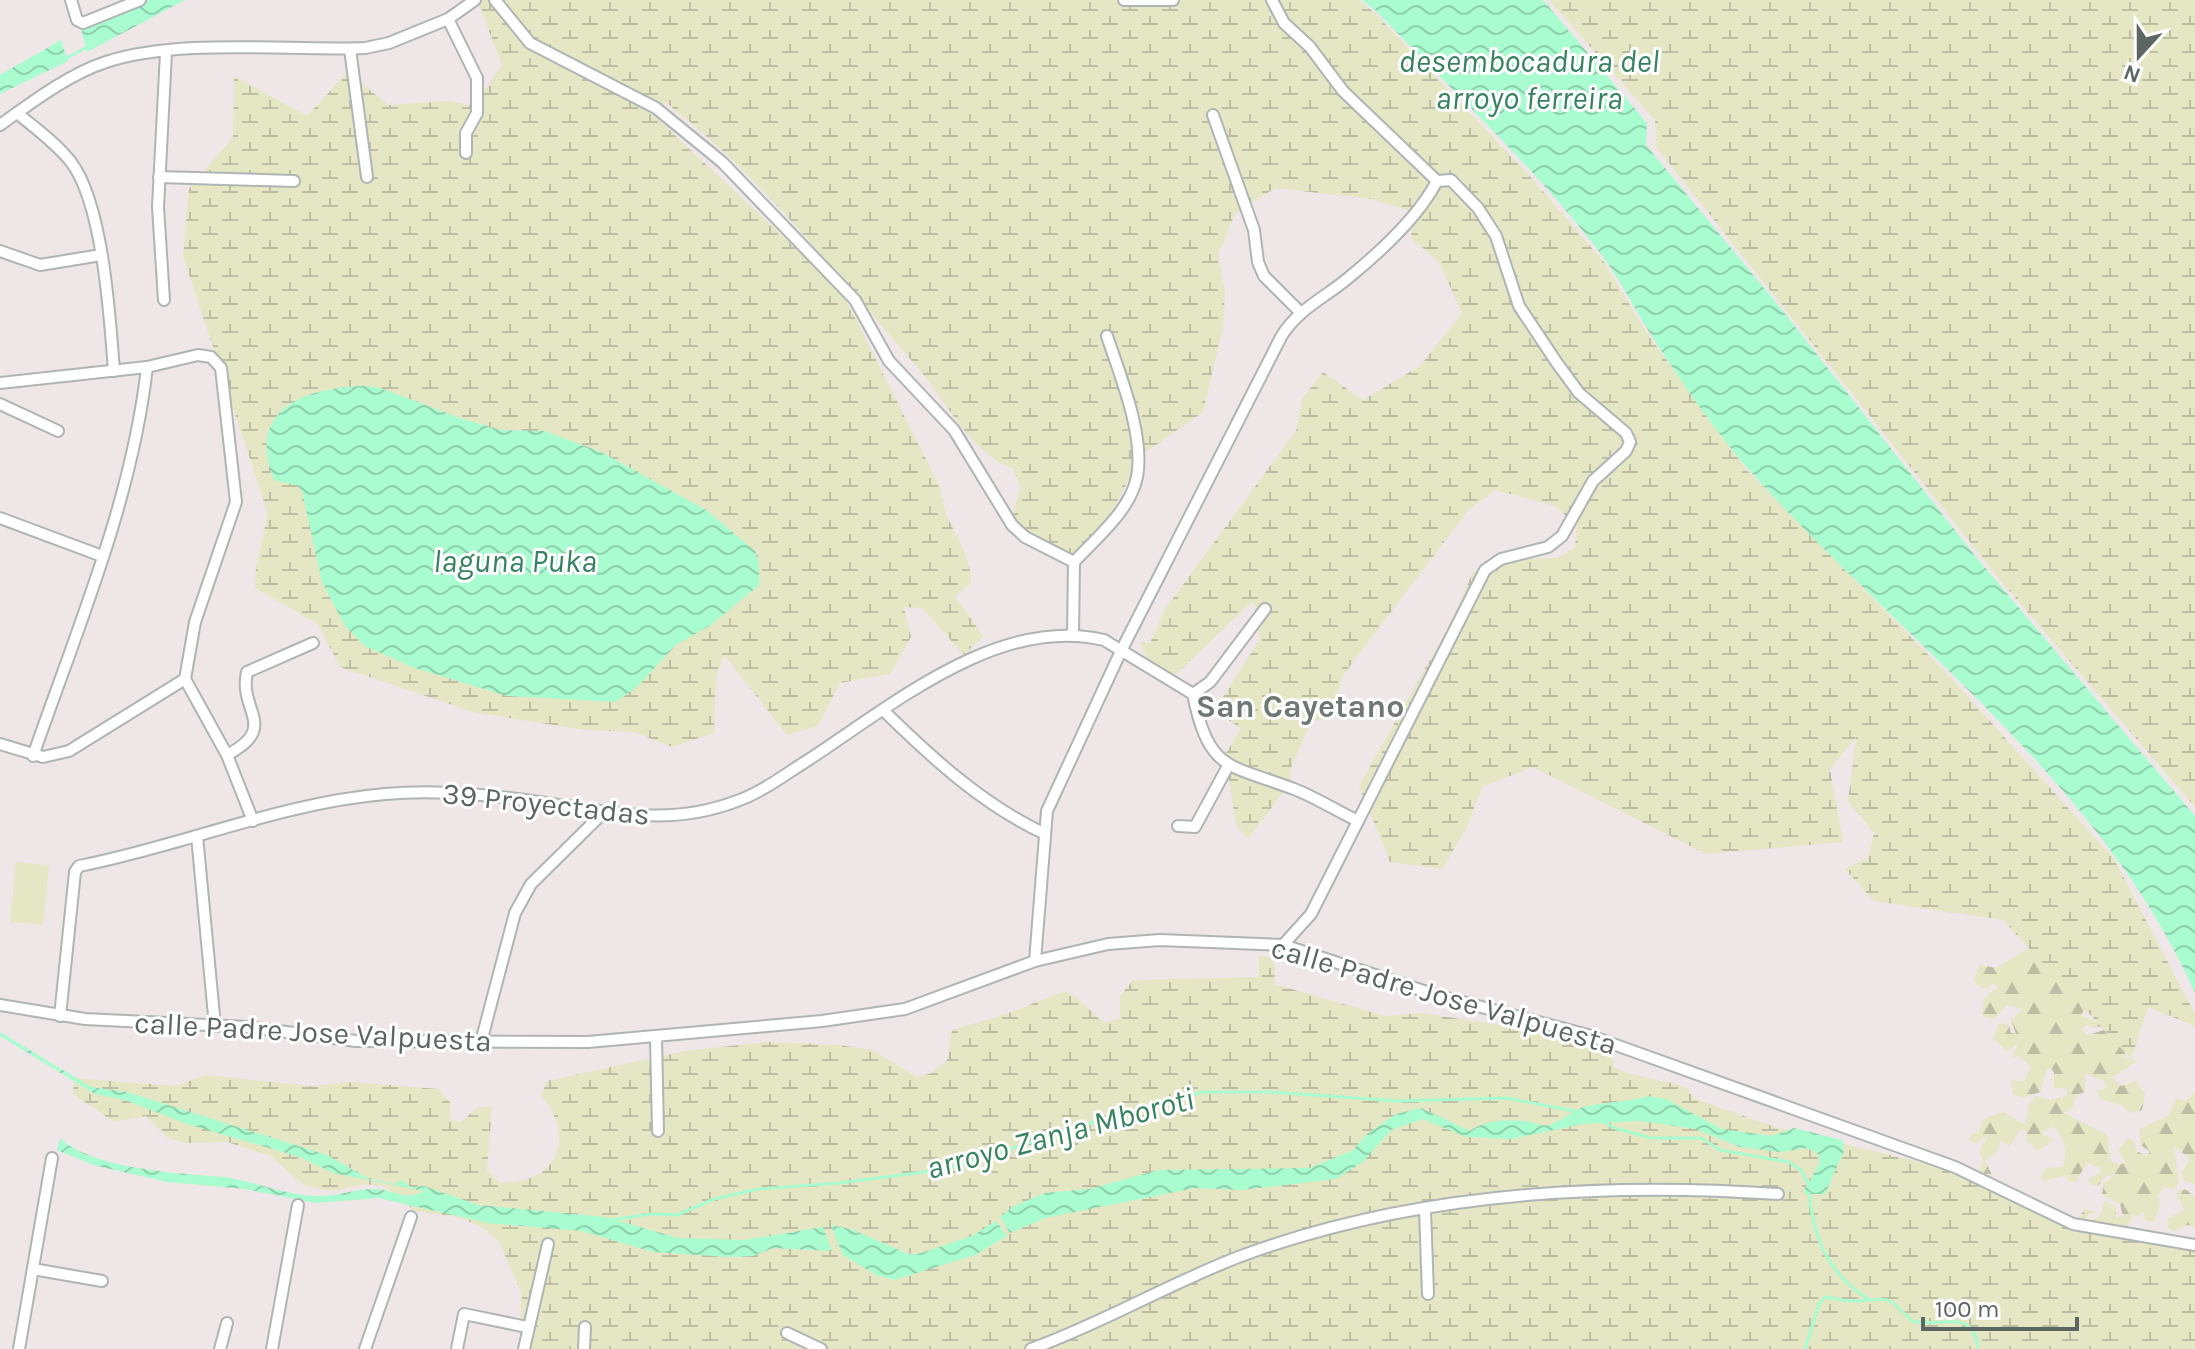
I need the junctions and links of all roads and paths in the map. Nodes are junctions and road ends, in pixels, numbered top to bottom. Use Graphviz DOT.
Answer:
graph roads {
  1 [pos="71,0"];
  2 [pos="140,0"];
  3 [pos="475,0"];
  4 [pos="495,0"];
  5 [pos="1124,0"];
  6 [pos="1173,0"];
  7 [pos="1272,0"];
  8 [pos="448,19"];
  9 [pos="350,49"];
  10 [pos="166,53"];
  11 [pos="17,113"];
  12 [pos="1213,115"];
  13 [pos="0,125"];
  14 [pos="466,153"];
  15 [pos="159,177"];
  16 [pos="367,177"];
  17 [pos="294,181"];
  18 [pos="1437,181"];
  19 [pos="0,251"];
  20 [pos="101,255"];
  21 [pos="164,300"];
  22 [pos="1300,312"];
  23 [pos="1107,336"];
  24 [pos="147,367"];
  25 [pos="114,371"];
  26 [pos="0,383"];
  27 [pos="0,404"];
  28 [pos="58,431"];
  29 [pos="0,518"];
  30 [pos="102,556"];
  31 [pos="1074,562"];
  32 [pos="1265,609"];
  33 [pos="1073,636"];
  34 [pos="313,643"];
  35 [pos="1121,651"];
  36 [pos="185,679"];
  37 [pos="1193,694"];
  38 [pos="884,711"];
  39 [pos="0,744"];
  40 [pos="227,755"];
  41 [pos="33,756"];
  42 [pos="1228,766"];
  43 [pos="604,812"];
  44 [pos="1356,820"];
  45 [pos="253,821"];
  46 [pos="1178,826"];
  47 [pos="1043,833"];
  48 [pos="197,836"];
  49 [pos="1283,945"];
  50 [pos="1035,961"];
  51 [pos="0,1005"];
  52 [pos="60,1016"];
  53 [pos="215,1026"];
  54 [pos="656,1038"];
  55 [pos="481,1042"];
  56 [pos="658,1131"];
  57 [pos="52,1158"];
  58 [pos="1778,1194"];
  59 [pos="298,1205"];
  60 [pos="1425,1210"];
  61 [pos="411,1217"];
  62 [pos="548,1244"];
  63 [pos="2195,1245"];
  64 [pos="33,1269"];
  65 [pos="102,1281"];
  66 [pos="1428,1294"];
  67 [pos="227,1323"];
  68 [pos="527,1327"];
  69 [pos="585,1327"];
  70 [pos="787,1333"];
  71 [pos="19,1349"];
  72 [pos="220,1349"];
  73 [pos="272,1349"];
  74 [pos="365,1349"];
  75 [pos="457,1349"];
  76 [pos="524,1349"];
  77 [pos="584,1349"];
  78 [pos="821,1349"];
  79 [pos="1031,1349"];
  1 -- 2 [label="street"];
  3 -- 8 [label="street"];
  4 -- 31 [label="street"];
  5 -- 6 [label="street"];
  7 -- 18 [label="street"];
  8 -- 9 [label="street"];
  8 -- 14 [label="street"];
  9 -- 10 [label="street"];
  9 -- 16 [label="street"];
  10 -- 11 [label="street"];
  10 -- 15 [label="street"];
  11 -- 13 [label="street"];
  11 -- 20 [label="street"];
  12 -- 22 [label="street"];
  15 -- 17 [label="street"];
  15 -- 21 [label="street"];
  18 -- 22 [label="street"];
  18 -- 44 [label="street"];
  19 -- 20 [label="street"];
  20 -- 25 [label="street"];
  22 -- 35 [label="street"];
  23 -- 31 [label="street"];
  24 -- 25 [label="street"];
  24 -- 30 [label="street"];
  24 -- 36 [label="street"];
  25 -- 26 [label="street"];
  27 -- 28 [label="street"];
  29 -- 30 [label="street"];
  30 -- 41 [label="street"];
  31 -- 33 [label="street"];
  32 -- 37 [label="street"];
  33 -- 35 [label="street, 39 Proyectadas"];
  33 -- 38 [label="street, 39 Proyectadas"];
  34 -- 40 [label="street"];
  35 -- 37 [label="street, 39 Proyectadas"];
  35 -- 47 [label="street"];
  36 -- 40 [label="street"];
  36 -- 41 [label="street"];
  37 -- 42 [label="street"];
  38 -- 43 [label="street, 39 Proyectadas"];
  38 -- 47 [label="street"];
  39 -- 41 [label="street"];
  40 -- 45 [label="street"];
  42 -- 44 [label="street"];
  42 -- 46 [label="street"];
  43 -- 45 [label="street, 39 Proyectadas"];
  43 -- 55 [label="street"];
  44 -- 49 [label="street"];
  45 -- 48 [label="street, 39 Proyectadas"];
  47 -- 50 [label="street"];
  48 -- 52 [label="street, 39 Proyectadas"];
  48 -- 53 [label="street"];
  49 -- 50 [label="street, calle Padre Jose Valpuesta"];
  49 -- 63 [label="street, calle Padre Jose Valpuesta"];
  50 -- 54 [label="street, calle Padre Jose Valpuesta"];
  51 -- 52 [label="street, calle Padre Jose Valpuesta"];
  52 -- 53 [label="street, calle Padre Jose Valpuesta"];
  53 -- 55 [label="street, calle Padre Jose Valpuesta"];
  54 -- 55 [label="street, calle Padre Jose Valpuesta"];
  54 -- 56 [label="street"];
  57 -- 64 [label="street"];
  58 -- 60 [label="street"];
  59 -- 73 [label="street"];
  60 -- 66 [label="street"];
  60 -- 79 [label="street"];
  61 -- 74 [label="street"];
  62 -- 68 [label="street"];
  64 -- 65 [label="street"];
  64 -- 71 [label="street"];
  67 -- 72 [label="street"];
  68 -- 75 [label="street"];
  68 -- 76 [label="street"];
  69 -- 77 [label="street"];
  70 -- 78 [label="street"];
}
